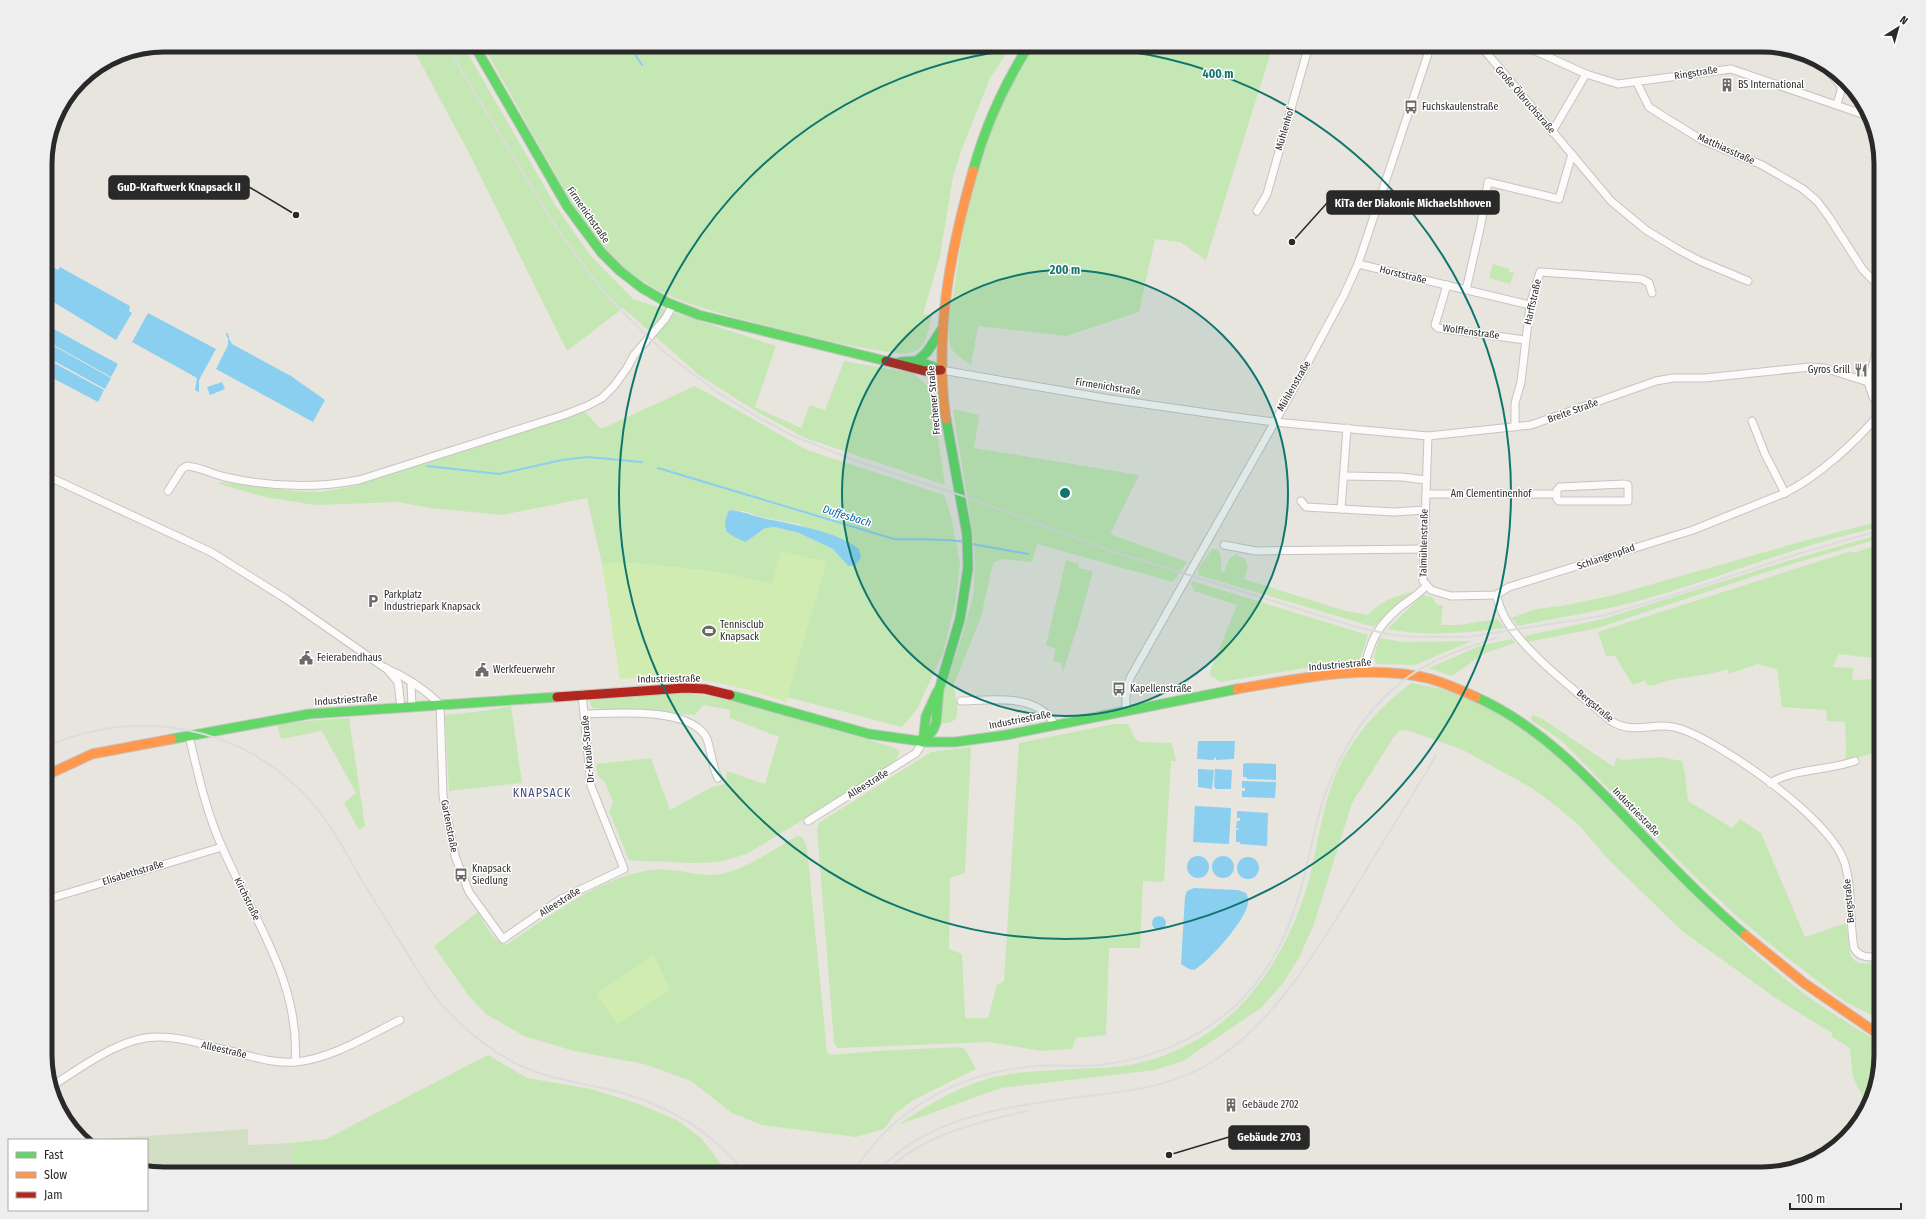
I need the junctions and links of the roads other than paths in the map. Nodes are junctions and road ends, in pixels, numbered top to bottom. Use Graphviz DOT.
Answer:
graph roads {
  1 [pos="478,52"];
  2 [pos="1025,52"];
  3 [pos="1307,52"];
  4 [pos="1429,52"];
  5 [pos="1486,52"];
  6 [pos="1537,52"];
  7 [pos="1586,74"];
  8 [pos="1636,82"];
  9 [pos="1838,82"];
  10 [pos="1837,104"];
  11 [pos="1862,114"];
  12 [pos="1552,132"];
  13 [pos="1572,154"];
  14 [pos="1257,211"];
  15 [pos="1358,264"];
  16 [pos="1748,281"];
  17 [pos="1874,281"];
  18 [pos="1448,285"];
  19 [pos="1466,290"];
  20 [pos="1652,293"];
  21 [pos="1530,305"];
  22 [pos="673,306"];
  23 [pos="942,329"];
  24 [pos="1525,340"];
  25 [pos="917,361"];
  26 [pos="1874,361"];
  27 [pos="886,362"];
  28 [pos="940,370"];
  29 [pos="1868,382"];
  30 [pos="1874,399"];
  31 [pos="1874,418"];
  32 [pos="1752,421"];
  33 [pos="1274,422"];
  34 [pos="1515,427"];
  35 [pos="1347,428"];
  36 [pos="1428,436"];
  37 [pos="1344,476"];
  38 [pos="52,478"];
  39 [pos="1426,480"];
  40 [pos="168,491"];
  41 [pos="1785,493"];
  42 [pos="1426,494"];
  43 [pos="1556,494"];
  44 [pos="1301,500"];
  45 [pos="1341,509"];
  46 [pos="1425,510"];
  47 [pos="1224,546"];
  48 [pos="1423,549"];
  49 [pos="1426,586"];
  50 [pos="1496,595"];
  51 [pos="386,668"];
  52 [pos="1363,673"];
  53 [pos="411,682"];
  54 [pos="582,694"];
  55 [pos="962,701"];
  56 [pos="440,704"];
  57 [pos="412,707"];
  58 [pos="401,708"];
  59 [pos="1126,712"];
  60 [pos="585,714"];
  61 [pos="1055,725"];
  62 [pos="189,736"];
  63 [pos="922,742"];
  64 [pos="1855,762"];
  65 [pos="52,772"];
  66 [pos="718,778"];
  67 [pos="1770,783"];
  68 [pos="808,821"];
  69 [pos="222,847"];
  70 [pos="624,869"];
  71 [pos="52,898"];
  72 [pos="500,936"];
  73 [pos="1874,957"];
  74 [pos="400,1020"];
  75 [pos="1874,1031"];
  76 [pos="295,1062"];
  77 [pos="56,1084"];
  1 -- 22 [label="main road, Firmenichstraße"];
  2 -- 23 [label="main road, Frechener Straße"];
  3 -- 14 [label="street, Mühlenhof"];
  4 -- 15 [label="street, Mühlenstraße"];
  5 -- 12 [label="street, Große Ölbruchstraße"];
  6 -- 7 [label="street"];
  7 -- 8 [label="street"];
  7 -- 12 [label="street"];
  8 -- 10 [label="street, Ringstraße"];
  8 -- 17 [label="street, Matthiasstraße"];
  9 -- 10 [label="street"];
  10 -- 11 [label="street, Ringstraße"];
  12 -- 13 [label="street, Große Ölbruchstraße"];
  13 -- 16 [label="street, Große Ölbruchstraße"];
  13 -- 19 [label="street"];
  15 -- 18 [label="street, Horststraße"];
  15 -- 33 [label="street, Mühlenstraße"];
  18 -- 19 [label="street, Horststraße"];
  18 -- 24 [label="street, Wolffenstraße"];
  19 -- 21 [label="street, Horststraße"];
  20 -- 21 [label="street, Harffstraße"];
  21 -- 24 [label="street, Harffstraße"];
  22 -- 27 [label="main road, Firmenichstraße"];
  22 -- 40 [label="street"];
  23 -- 25 [label="main road"];
  23 -- 28 [label="main road, Frechener Straße"];
  24 -- 34 [label="street, Harffstraße"];
  25 -- 27 [label="main road, Firmenichstraße"];
  25 -- 28 [label="main road, Firmenichstraße"];
  26 -- 29 [label="street"];
  27 -- 28 [label="main road, Firmenichstraße"];
  28 -- 33 [label="street, Firmenichstraße"];
  28 -- 63 [label="main road, Frechener Straße"];
  29 -- 30 [label="street"];
  29 -- 34 [label="street, Breite Straße"];
  31 -- 41 [label="street, Schlangenpfad"];
  32 -- 41 [label="street"];
  33 -- 35 [label="street, Breite Straße"];
  33 -- 59 [label="street, Mühlenstraße"];
  34 -- 36 [label="street, Breite Straße"];
  35 -- 36 [label="street, Breite Straße"];
  35 -- 37 [label="street"];
  36 -- 39 [label="street, Talmühlenstraße"];
  37 -- 39 [label="street"];
  37 -- 45 [label="street"];
  38 -- 51 [label="street"];
  39 -- 42 [label="street, Talmühlenstraße"];
  41 -- 50 [label="street, Schlangenpfad"];
  42 -- 43 [label="street, Am Clementinenhof"];
  42 -- 46 [label="street, Talmühlenstraße"];
  43 -- 43 [label="street, Am Clementinenhof"];
  44 -- 45 [label="street"];
  45 -- 46 [label="street"];
  46 -- 48 [label="street, Talmühlenstraße"];
  47 -- 48 [label="street"];
  48 -- 49 [label="street, Talmühlenstraße"];
  49 -- 50 [label="street, Schlangenpfad"];
  49 -- 52 [label="street, Talmühlenstraße"];
  50 -- 67 [label="street, Bergstraße"];
  51 -- 53 [label="street"];
  51 -- 58 [label="street"];
  52 -- 59 [label="main road, Industriestraße"];
  52 -- 75 [label="main road, Industriestraße"];
  53 -- 56 [label="street"];
  53 -- 57 [label="street"];
  54 -- 56 [label="main road, Industriestraße"];
  54 -- 60 [label="street, Dr.-Krauß-Straße"];
  54 -- 63 [label="main road, Industriestraße"];
  55 -- 61 [label="street"];
  56 -- 57 [label="main road, Industriestraße"];
  56 -- 72 [label="street, Gartenstraße"];
  57 -- 58 [label="main road, Industriestraße"];
  58 -- 62 [label="main road, Industriestraße"];
  59 -- 61 [label="main road, Industriestraße"];
  60 -- 66 [label="street"];
  60 -- 70 [label="street, Dr.-Krauß-Straße"];
  61 -- 63 [label="main road, Industriestraße"];
  62 -- 65 [label="main road, Industriestraße"];
  62 -- 69 [label="street, Kirchstraße"];
  63 -- 68 [label="street, Alleestraße"];
  64 -- 67 [label="street"];
  67 -- 73 [label="street, Bergstraße"];
  69 -- 71 [label="street, Elisabethstraße"];
  69 -- 76 [label="street, Kirchstraße"];
  70 -- 72 [label="street, Alleestraße"];
  74 -- 76 [label="street, Alleestraße"];
  76 -- 77 [label="street, Alleestraße"];
}
